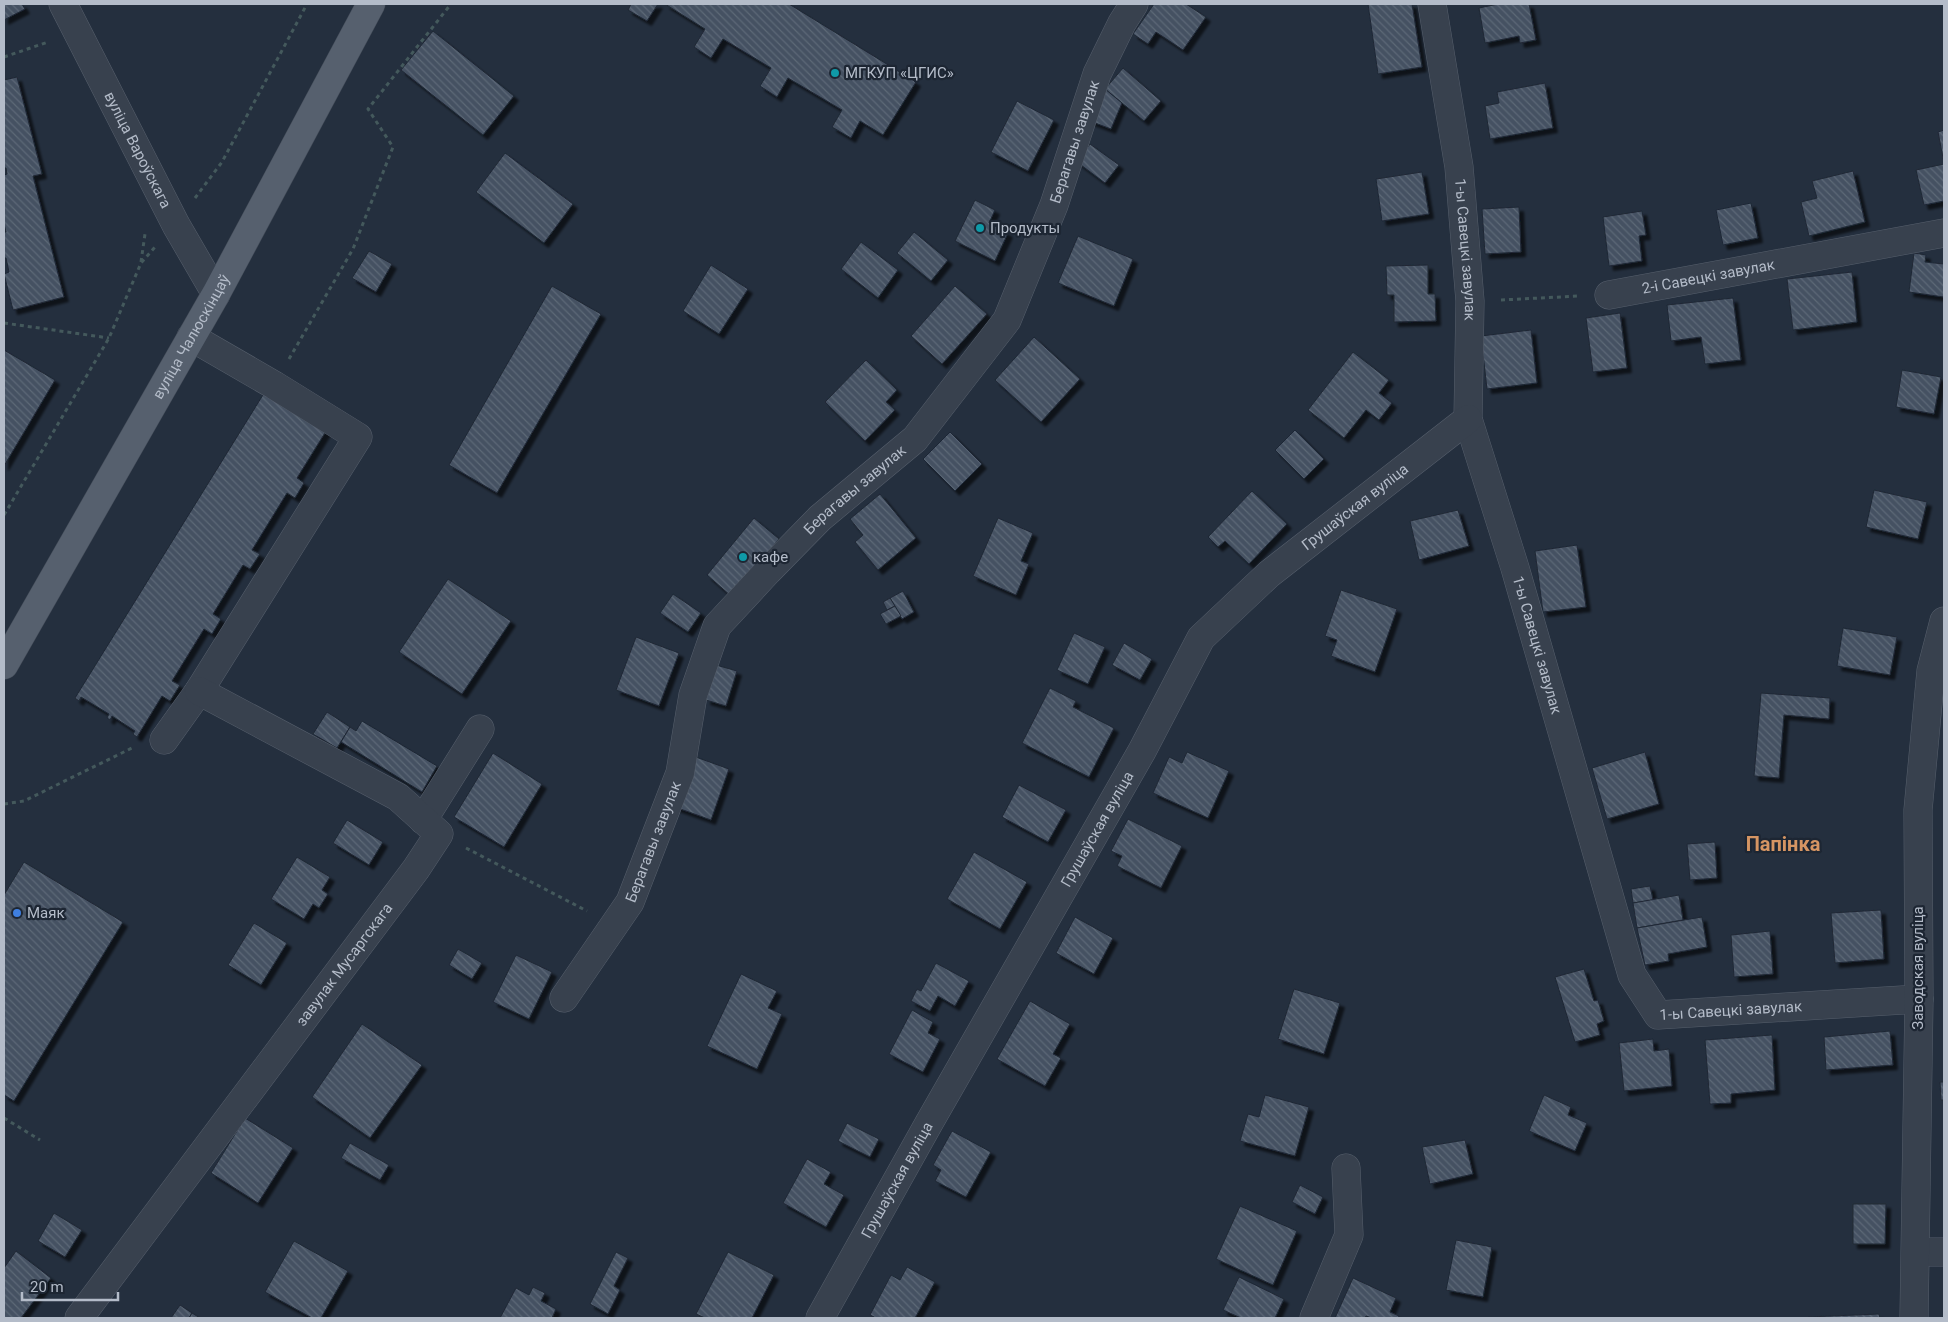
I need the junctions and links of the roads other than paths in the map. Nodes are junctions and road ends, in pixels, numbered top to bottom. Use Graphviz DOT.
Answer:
graph roads {
  1 [pos="63,4"];
  2 [pos="371,4"];
  3 [pos="1134,4"];
  4 [pos="1432,4"];
  5 [pos="1944,233"];
  6 [pos="216,294"];
  7 [pos="1609,295"];
  8 [pos="192,337"];
  9 [pos="1468,419"];
  10 [pos="1944,620"];
  11 [pos="4,665"];
  12 [pos="199,691"];
  13 [pos="480,730"];
  14 [pos="164,740"];
  15 [pos="431,827"];
  16 [pos="564,998"];
  17 [pos="1919,999"];
  18 [pos="1346,1168"];
  19 [pos="1916,1252"];
  20 [pos="1944,1252"];
  21 [pos="79,1318"];
  22 [pos="820,1318"];
  23 [pos="1314,1318"];
  24 [pos="1914,1318"];
  1 -- 6 [label="street, вуліца Вароўскага"];
  2 -- 6 [label="main road, вуліца Чалюскінцаў"];
  3 -- 16 [label="street, Берагавы завулак"];
  4 -- 9 [label="street, 1-ы Савецкі завулак"];
  5 -- 7 [label="street, 2-і Савецкі завулак"];
  6 -- 8 [label="main road, вуліца Чалюскінцаў"];
  8 -- 11 [label="main road, вуліца Чалюскінцаў"];
  8 -- 12 [label="street"];
  9 -- 17 [label="street, 1-ы Савецкі завулак"];
  9 -- 22 [label="street, Грушаўская вуліца"];
  10 -- 17 [label="street, Заводская вуліца"];
  12 -- 14 [label="street"];
  12 -- 15 [label="street"];
  13 -- 15 [label="street, завулак Мусаргскага"];
  15 -- 21 [label="street, завулак Мусаргскага"];
  17 -- 19 [label="street, Заводская вуліца"];
  18 -- 23 [label="street"];
  19 -- 20 [label="street"];
  19 -- 24 [label="street, Заводская вуліца"];
}
